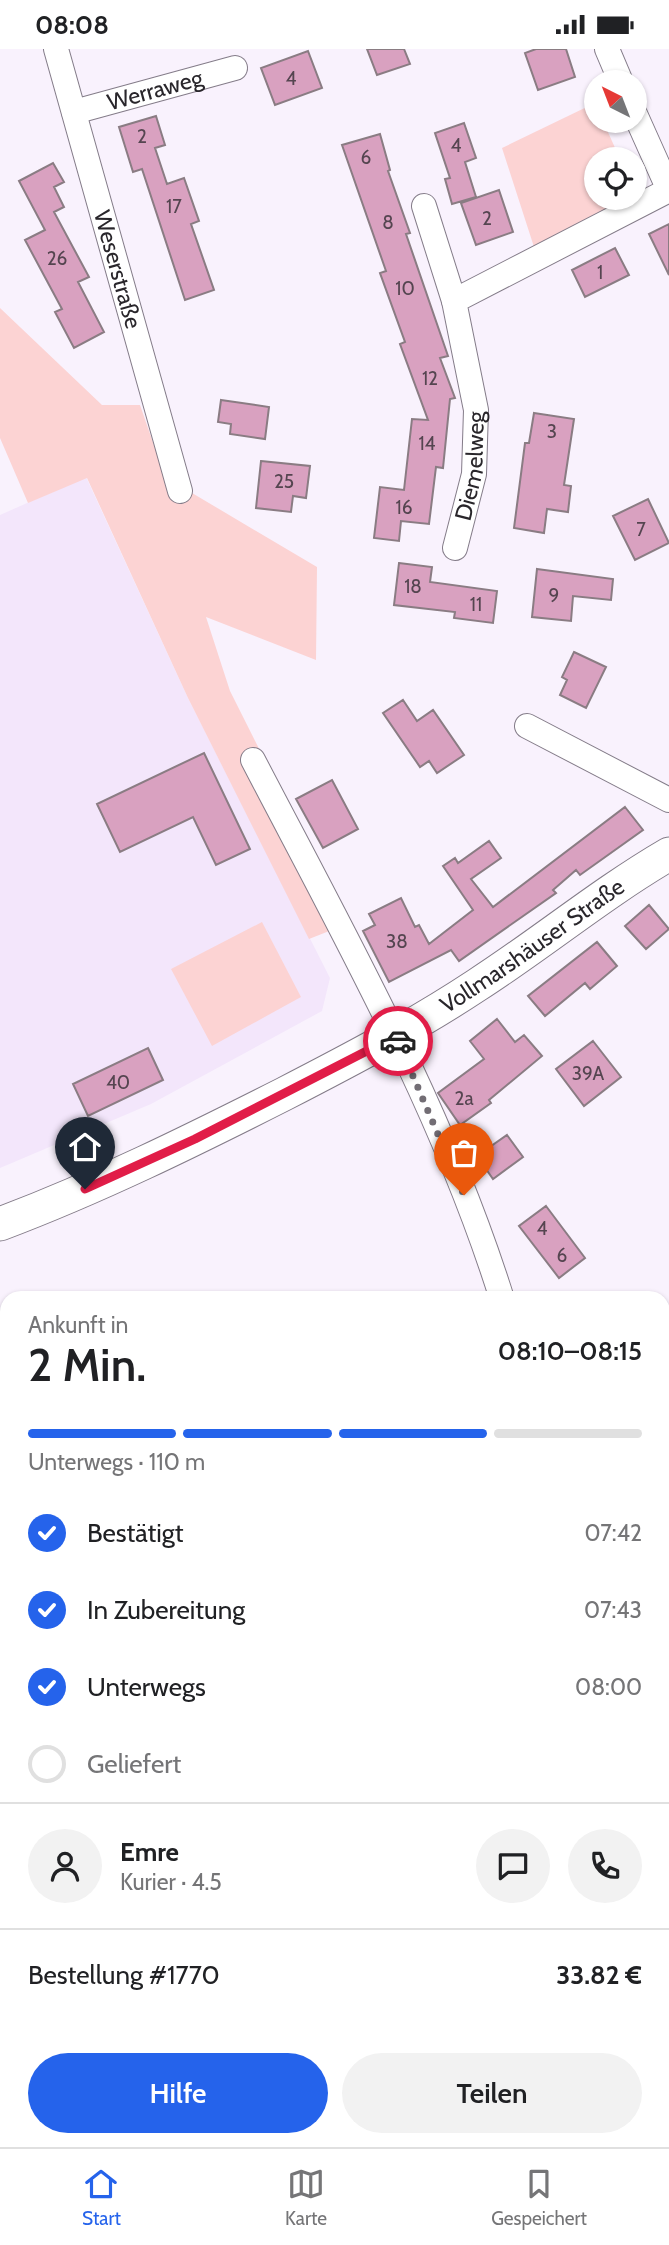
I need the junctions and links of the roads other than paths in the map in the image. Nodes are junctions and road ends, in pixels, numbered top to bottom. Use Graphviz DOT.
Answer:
graph roads {
  1 [pos="56,49"];
  2 [pos="607,49"];
  3 [pos="234,68"];
  4 [pos="616,70"];
  5 [pos="74,112"];
  6 [pos="644,133"];
  7 [pos="669,190"];
  8 [pos="424,206"];
  9 [pos="454,302"];
  10 [pos="180,491"];
  11 [pos="456,548"];
  12 [pos="527,726"];
  13 [pos="253,760"];
  14 [pos="669,800"];
  15 [pos="669,854"];
  16 [pos="396,1036"];
  17 [pos="0,1224"];
  18 [pos="499,1291"];
  1 -- 5 [label="street, Weserstraße"];
  2 -- 4 [label="street"];
  3 -- 5 [label="street, Werraweg"];
  5 -- 10 [label="street, Weserstraße"];
  6 -- 7 [label="street"];
  7 -- 9 [label="street"];
  8 -- 9 [label="street, Diemelweg"];
  9 -- 11 [label="street, Diemelweg"];
  12 -- 14 [label="street"];
  13 -- 16 [label="street"];
  15 -- 16 [label="main road, Vollmarshäuser Straße"];
  16 -- 17 [label="main road, Vollmarshäuser Straße"];
  16 -- 18 [label="street"];
}
